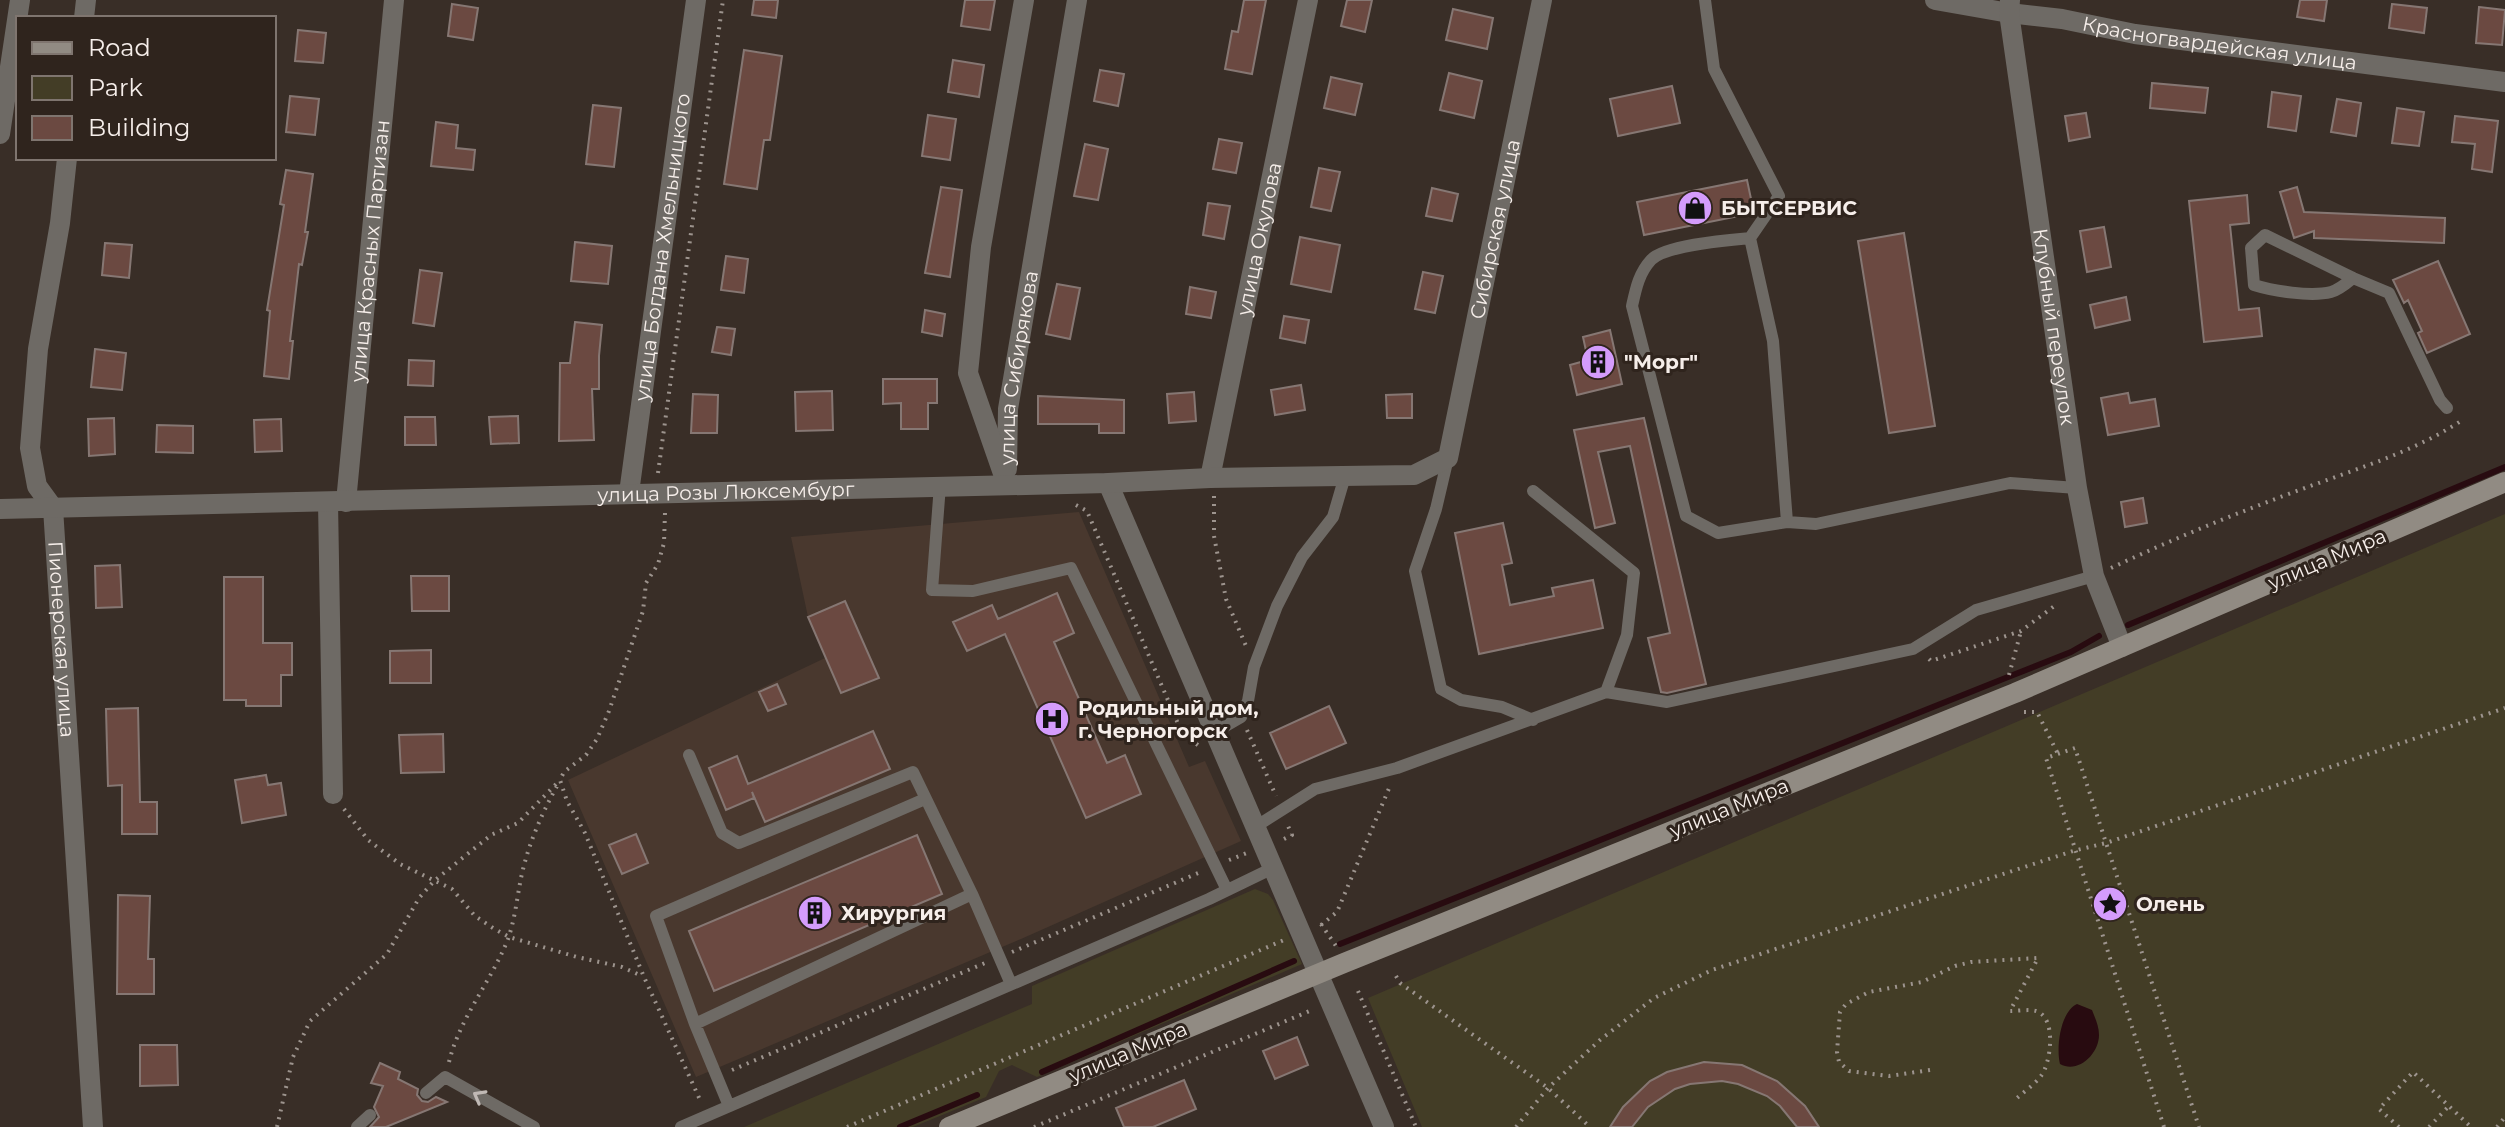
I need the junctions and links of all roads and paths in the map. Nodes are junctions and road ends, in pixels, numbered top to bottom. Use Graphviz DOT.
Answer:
graph roads {
  1 [pos="394,0"];
  2 [pos="696,0"];
  3 [pos="723,0"];
  4 [pos="1024,0"];
  5 [pos="1077,0"];
  6 [pos="1308,0"];
  7 [pos="1542,0"];
  8 [pos="1705,0"];
  9 [pos="1935,0"];
  10 [pos="2009,6"];
  11 [pos="16,27"];
  12 [pos="2505,82"];
  13 [pos="0,134"];
  14 [pos="67,160"];
  15 [pos="1750,238"];
  16 [pos="2353,278"];
  17 [pos="2447,408"];
  18 [pos="2464,419"];
  19 [pos="1448,458"];
  20 [pos="1345,476"];
  21 [pos="1210,478"];
  22 [pos="2505,482"];
  23 [pos="1108,483"];
  24 [pos="940,485"];
  25 [pos="1007,485"];
  26 [pos="2077,488"];
  27 [pos="1533,491"];
  28 [pos="629,493"];
  29 [pos="662,493"];
  30 [pos="337,502"];
  31 [pos="1074,504"];
  32 [pos="53,508"];
  33 [pos="0,509"];
  34 [pos="1787,522"];
  35 [pos="2094,576"];
  36 [pos="2122,647"];
  37 [pos="1913,649"];
  38 [pos="1254,667"];
  39 [pos="2008,677"];
  40 [pos="1606,692"];
  41 [pos="2505,708"];
  42 [pos="2024,712"];
  43 [pos="1241,717"];
  44 [pos="1533,720"];
  45 [pos="1215,732"];
  46 [pos="1207,753"];
  47 [pos="2058,754"];
  48 [pos="689,755"];
  49 [pos="1397,768"];
  50 [pos="560,780"];
  51 [pos="333,794"];
  52 [pos="925,799"];
  53 [pos="1282,810"];
  54 [pos="1255,827"];
  55 [pos="2106,843"];
  56 [pos="2073,851"];
  57 [pos="1249,852"];
  58 [pos="1290,852"];
  59 [pos="1215,866"];
  60 [pos="1273,868"];
  61 [pos="434,881"];
  62 [pos="1227,890"];
  63 [pos="972,894"];
  64 [pos="1315,910"];
  65 [pos="1321,925"];
  66 [pos="509,937"];
  67 [pos="1286,939"];
  68 [pos="1336,947"];
  69 [pos="1000,957"];
  70 [pos="1319,973"];
  71 [pos="1396,976"];
  72 [pos="644,977"];
  73 [pos="1011,984"];
  74 [pos="1358,991"];
  75 [pos="1313,1009"];
  76 [pos="695,1024"];
  77 [pos="1930,1070"];
  78 [pos="716,1076"];
  79 [pos="445,1077"];
  80 [pos="694,1087"];
  81 [pos="1548,1088"];
  82 [pos="426,1093"];
  83 [pos="2017,1098"];
  84 [pos="702,1103"];
  85 [pos="729,1106"];
  86 [pos="2449,1106"];
  87 [pos="370,1115"];
  88 [pos="2505,1117"];
  89 [pos="686,1126"];
  90 [pos="93,1127"];
  91 [pos="277,1127"];
  92 [pos="357,1127"];
  93 [pos="534,1127"];
  94 [pos="847,1127"];
  95 [pos="949,1127"];
  96 [pos="1034,1127"];
  97 [pos="1384,1127"];
  98 [pos="1416,1127"];
  99 [pos="1516,1127"];
  100 [pos="1590,1127"];
  101 [pos="2164,1127"];
  102 [pos="2199,1127"];
  103 [pos="2399,1127"];
  104 [pos="2429,1127"];
  105 [pos="2471,1127"];
  106 [pos="2497,1127"];
  1 -- 30 [label="street, улица Красных Партизан"];
  2 -- 28 [label="street, улица Богдана Хмельницкого"];
  3 -- 29 [label="path"];
  4 -- 25 [label="street, улица Сибирякова"];
  5 -- 25 [label="street, улица Сибирякова"];
  6 -- 21 [label="street, улица Окулова"];
  7 -- 19 [label="street, Сибирская улица"];
  8 -- 15 [label="lane"];
  9 -- 10 [label="street, Красногвардейская улица"];
  10 -- 12 [label="street, Красногвардейская улица"];
  10 -- 26 [label="street, Клубный переулок"];
  11 -- 13 [label="street"];
  14 -- 32 [label="street, Пионерская улица"];
  15 -- 34 [label="lane"];
  15 -- 34 [label="lane"];
  16 -- 16 [label="lane"];
  16 -- 17 [label="lane"];
  18 -- 35 [label="path"];
  19 -- 20 [label="street, улица Розы Люксембург"];
  19 -- 44 [label="lane"];
  20 -- 21 [label="street, улица Розы Люксембург"];
  20 -- 38 [label="lane"];
  21 -- 23 [label="street, улица Розы Люксембург"];
  21 -- 38 [label="path"];
  22 -- 36 [label="main road, улица Мира"];
  23 -- 25 [label="street, улица Розы Люксембург"];
  23 -- 45 [label="street"];
  24 -- 25 [label="street, улица Розы Люксембург"];
  24 -- 29 [label="street, улица Розы Люксембург"];
  24 -- 59 [label="lane"];
  26 -- 34 [label="lane"];
  26 -- 35 [label="street, Клубный переулок"];
  27 -- 40 [label="lane"];
  28 -- 29 [label="street, улица Розы Люксембург"];
  28 -- 30 [label="street, улица Розы Люксембург"];
  29 -- 50 [label="path"];
  30 -- 32 [label="street, улица Розы Люксембург"];
  30 -- 51 [label="street, улица Красных Партизан"];
  31 -- 46 [label="path"];
  32 -- 33 [label="street, улица Розы Люксембург"];
  32 -- 90 [label="street, Пионерская улица"];
  35 -- 36 [label="street, Клубный переулок"];
  35 -- 37 [label="lane"];
  36 -- 70 [label="main road, улица Мира"];
  37 -- 39 [label="path"];
  37 -- 40 [label="lane"];
  38 -- 43 [label="lane"];
  40 -- 44 [label="lane"];
  41 -- 55 [label="path"];
  42 -- 47 [label="path"];
  43 -- 45 [label="lane"];
  43 -- 53 [label="path"];
  44 -- 49 [label="lane"];
  45 -- 54 [label="street"];
  47 -- 55 [label="path"];
  47 -- 56 [label="path"];
  48 -- 52 [label="lane"];
  49 -- 53 [label="lane"];
  49 -- 65 [label="path"];
  50 -- 61 [label="path"];
  50 -- 66 [label="path"];
  50 -- 72 [label="path"];
  51 -- 61 [label="path"];
  52 -- 63 [label="lane"];
  52 -- 76 [label="lane"];
  53 -- 54 [label="lane"];
  53 -- 58 [label="path"];
  54 -- 60 [label="street"];
  55 -- 56 [label="path"];
  55 -- 102 [label="path"];
  56 -- 81 [label="path"];
  56 -- 101 [label="path"];
  57 -- 59 [label="path"];
  59 -- 62 [label="lane"];
  59 -- 69 [label="path"];
  60 -- 62 [label="lane"];
  60 -- 70 [label="street"];
  61 -- 66 [label="path"];
  61 -- 91 [label="path"];
  62 -- 73 [label="lane"];
  63 -- 69 [label="lane"];
  63 -- 76 [label="lane"];
  64 -- 65 [label="path"];
  65 -- 68 [label="path"];
  66 -- 72 [label="path"];
  66 -- 79 [label="path"];
  67 -- 94 [label="path"];
  69 -- 73 [label="lane"];
  69 -- 78 [label="path"];
  70 -- 95 [label="main road, улица Мира"];
  70 -- 97 [label="street"];
  71 -- 81 [label="path"];
  72 -- 80 [label="path"];
  73 -- 85 [label="lane"];
  74 -- 98 [label="path"];
  75 -- 96 [label="path"];
  76 -- 78 [label="lane"];
  77 -- 83 [label="path"];
  78 -- 80 [label="path"];
  78 -- 85 [label="lane"];
  79 -- 82 [label="lane"];
  93 -- 79 [label="lane, one-way"];
  80 -- 84 [label="path"];
  81 -- 99 [label="path"];
  81 -- 100 [label="path"];
  85 -- 89 [label="lane"];
  86 -- 103 [label="path"];
  86 -- 104 [label="path"];
  86 -- 105 [label="path"];
  87 -- 92 [label="lane"];
  88 -- 106 [label="path"];
}
